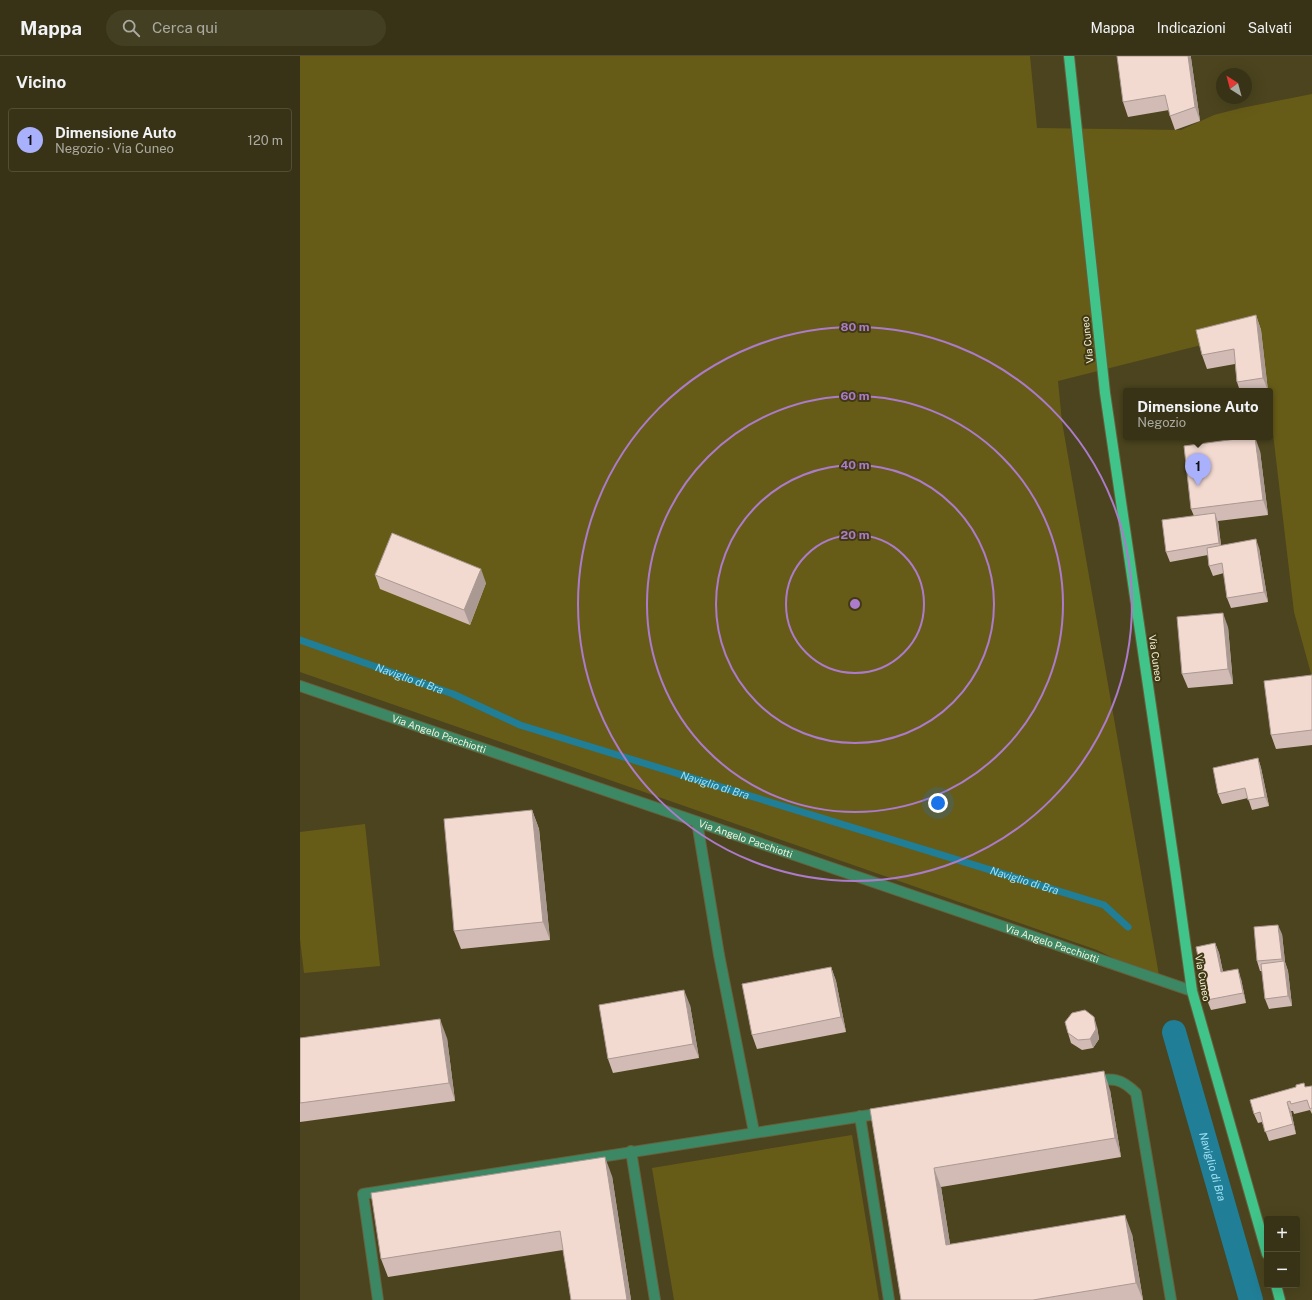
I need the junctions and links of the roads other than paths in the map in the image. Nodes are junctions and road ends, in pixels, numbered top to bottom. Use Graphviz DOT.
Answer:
graph roads {
  1 [pos="1069,56"];
  2 [pos="300,686"];
  3 [pos="697,822"];
  4 [pos="1192,991"];
  5 [pos="1086,1082"];
  6 [pos="891,1111"];
  7 [pos="860,1116"];
  8 [pos="754,1132"];
  9 [pos="631,1151"];
  10 [pos="1266,1252"];
  11 [pos="1277,1288"];
  12 [pos="378,1300"];
  13 [pos="655,1300"];
  14 [pos="889,1300"];
  15 [pos="1171,1300"];
  16 [pos="1280,1300"];
  1 -- 4 [label="main road, Via Cuneo"];
  2 -- 3 [label="street, Via Angelo Pacchiotti"];
  3 -- 4 [label="street, Via Angelo Pacchiotti"];
  3 -- 8 [label="street"];
  4 -- 10 [label="main road, Via Cuneo"];
  5 -- 15 [label="street"];
  6 -- 7 [label="street"];
  7 -- 8 [label="street"];
  7 -- 14 [label="street"];
  8 -- 9 [label="street"];
  9 -- 12 [label="street"];
  9 -- 13 [label="street"];
  11 -- 16 [label="main road"];
}
